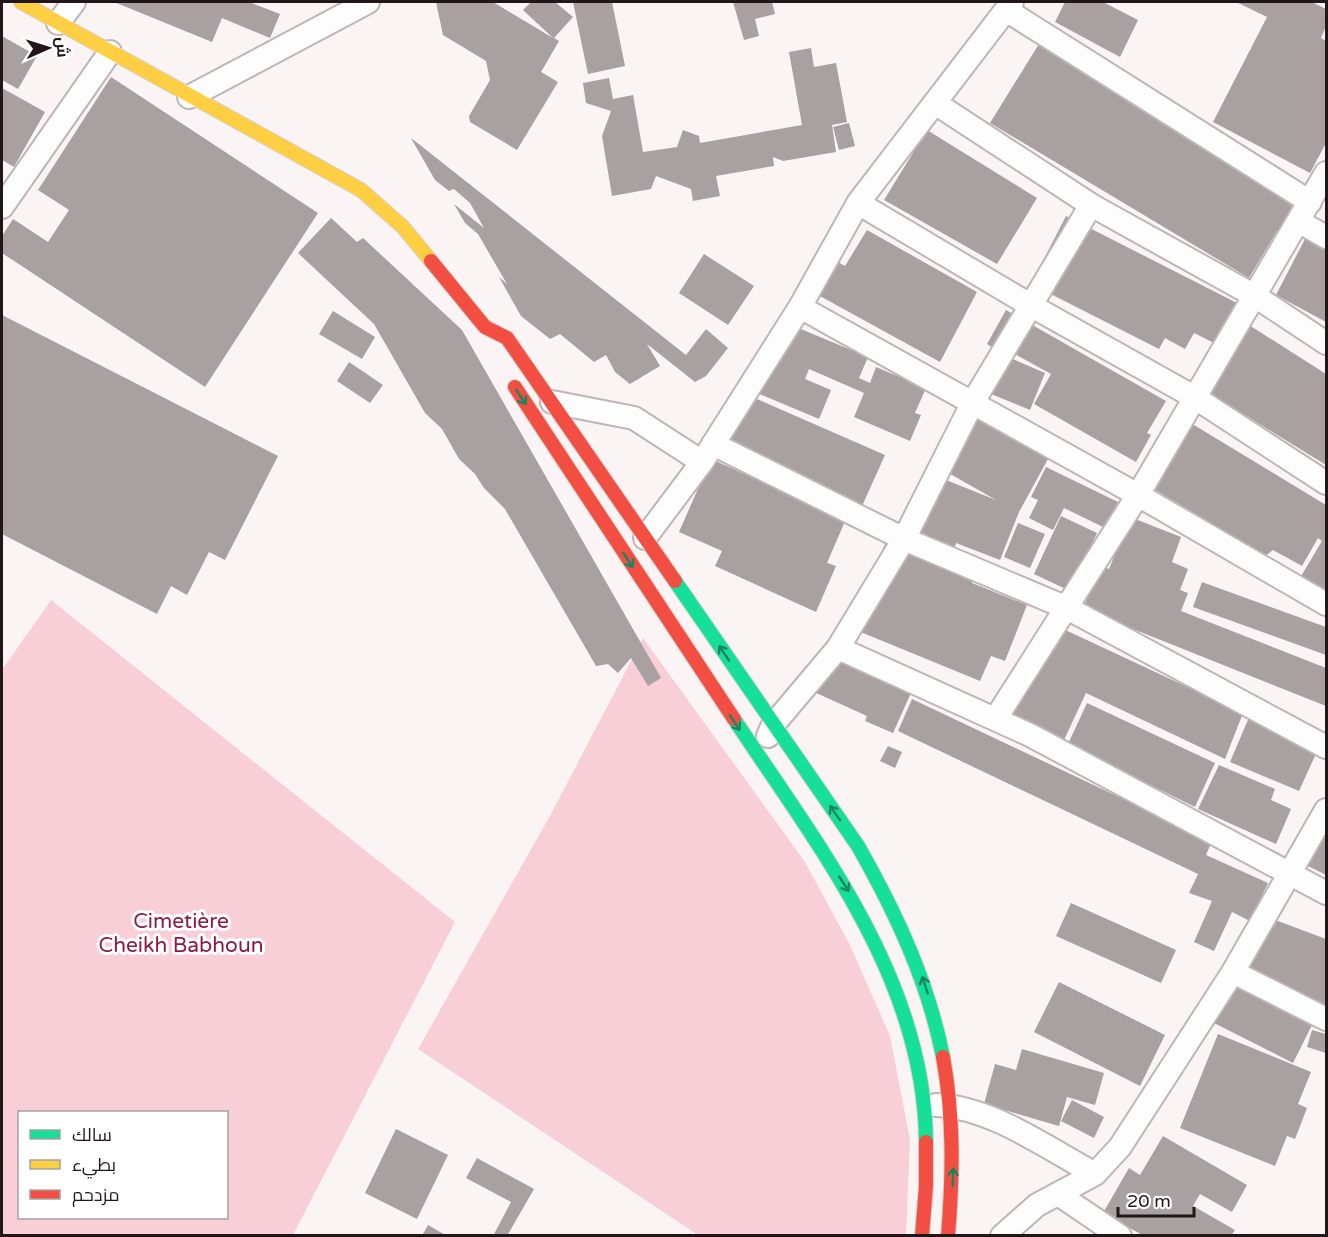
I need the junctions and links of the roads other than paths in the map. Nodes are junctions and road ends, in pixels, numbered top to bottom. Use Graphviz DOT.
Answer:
graph roads {
  1 [pos="21,2"];
  2 [pos="74,2"];
  3 [pos="368,2"];
  4 [pos="1009,6"];
  5 [pos="58,23"];
  6 [pos="110,52"];
  7 [pos="189,97"];
  8 [pos="935,103"];
  9 [pos="1326,172"];
  10 [pos="858,202"];
  11 [pos="1091,205"];
  12 [pos="2,207"];
  13 [pos="1305,212"];
  14 [pos="1326,237"];
  15 [pos="1255,296"];
  16 [pos="1030,305"];
  17 [pos="800,307"];
  18 [pos="485,327"];
  19 [pos="1326,343"];
  20 [pos="489,347"];
  21 [pos="505,371"];
  22 [pos="1194,398"];
  23 [pos="552,402"];
  24 [pos="974,402"];
  25 [pos="707,453"];
  26 [pos="1326,483"];
  27 [pos="1138,495"];
  28 [pos="645,538"];
  29 [pos="904,539"];
  30 [pos="1326,604"];
  31 [pos="1067,608"];
  32 [pos="838,648"];
  33 [pos="996,718"];
  34 [pos="773,725"];
  35 [pos="1326,747"];
  36 [pos="757,756"];
  37 [pos="1326,810"];
  38 [pos="1288,873"];
  39 [pos="1326,893"];
  40 [pos="1233,972"];
  41 [pos="1326,1019"];
  42 [pos="924,1104"];
  43 [pos="951,1106"];
  44 [pos="1095,1174"];
  45 [pos="1058,1194"];
  46 [pos="1115,1234"];
  47 [pos="922,1236"];
  48 [pos="948,1236"];
  49 [pos="1002,1236"];
  1 -- 5 [label="main road"];
  2 -- 5 [label="street"];
  3 -- 7 [label="street"];
  4 -- 8 [label="street"];
  4 -- 13 [label="street"];
  5 -- 6 [label="main road"];
  6 -- 7 [label="main road"];
  6 -- 12 [label="street"];
  7 -- 18 [label="main road"];
  8 -- 10 [label="street"];
  8 -- 11 [label="street"];
  9 -- 13 [label="street"];
  10 -- 16 [label="street"];
  10 -- 17 [label="street"];
  11 -- 15 [label="street"];
  11 -- 16 [label="street"];
  13 -- 14 [label="street"];
  13 -- 15 [label="street"];
  15 -- 19 [label="street"];
  15 -- 22 [label="street"];
  16 -- 22 [label="street"];
  16 -- 24 [label="street"];
  17 -- 24 [label="street"];
  17 -- 25 [label="street"];
  18 -- 20 [label="main road"];
  18 -- 23 [label="main road"];
  21 -- 36 [label="main road, one-way"];
  22 -- 26 [label="street"];
  22 -- 27 [label="street"];
  23 -- 25 [label="street"];
  23 -- 28 [label="main road"];
  24 -- 27 [label="street"];
  24 -- 29 [label="street"];
  25 -- 28 [label="street"];
  25 -- 29 [label="street"];
  27 -- 30 [label="street"];
  27 -- 31 [label="street"];
  34 -- 28 [label="main road, one-way"];
  29 -- 31 [label="street"];
  29 -- 32 [label="street"];
  31 -- 33 [label="street"];
  31 -- 35 [label="street"];
  32 -- 33 [label="street"];
  32 -- 34 [label="street"];
  33 -- 38 [label="street"];
  34 -- 36 [label="street"];
  43 -- 34 [label="main road, one-way"];
  36 -- 42 [label="main road, one-way"];
  37 -- 38 [label="street"];
  38 -- 39 [label="street"];
  38 -- 40 [label="street"];
  40 -- 41 [label="street"];
  40 -- 44 [label="street"];
  42 -- 43 [label="street"];
  42 -- 47 [label="main road"];
  43 -- 44 [label="street"];
  48 -- 43 [label="main road, one-way"];
  44 -- 45 [label="street"];
  45 -- 46 [label="street"];
  45 -- 49 [label="street"];
}
